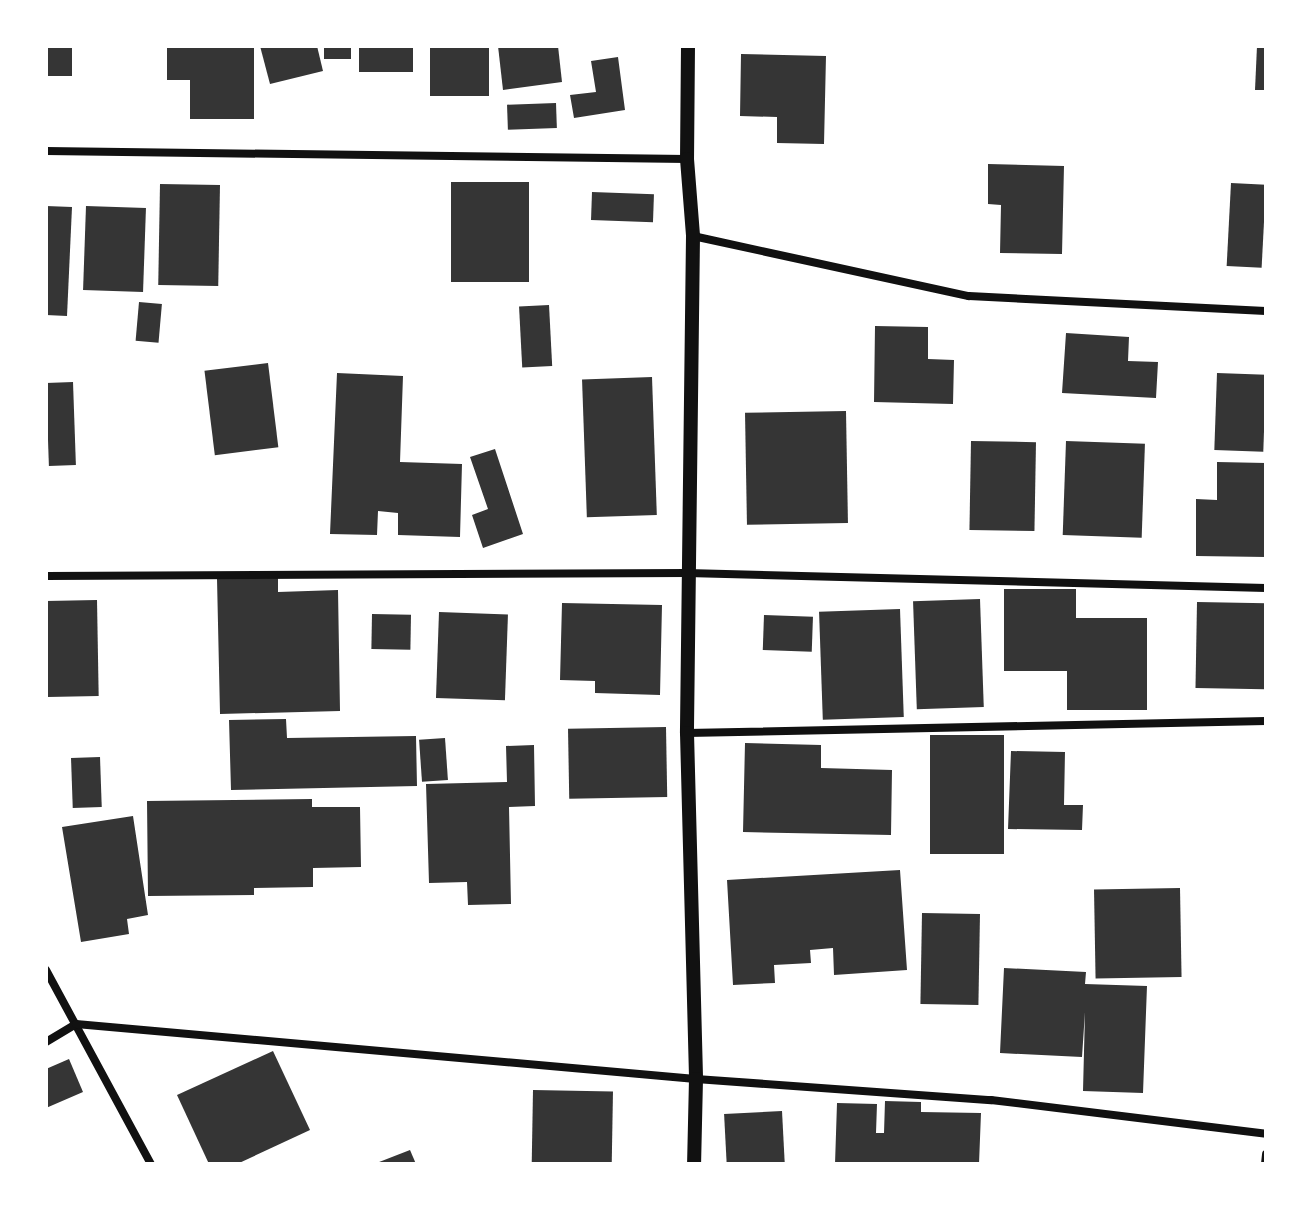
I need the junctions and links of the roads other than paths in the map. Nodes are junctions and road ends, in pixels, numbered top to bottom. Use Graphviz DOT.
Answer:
graph roads {
  1 [pos="688,46"];
  2 [pos="46,151"];
  3 [pos="687,159"];
  4 [pos="693,236"];
  5 [pos="1266,311"];
  6 [pos="687,573"];
  7 [pos="46,576"];
  8 [pos="1266,588"];
  9 [pos="1266,721"];
  10 [pos="687,733"];
  11 [pos="46,970"];
  12 [pos="76,1024"];
  13 [pos="46,1042"];
  14 [pos="696,1079"];
  15 [pos="1266,1134"];
  16 [pos="1266,1154"];
  17 [pos="151,1164"];
  18 [pos="694,1164"];
  19 [pos="1265,1164"];
  1 -- 3 [label="street"];
  2 -- 3 [label="street"];
  3 -- 4 [label="street"];
  4 -- 5 [label="street"];
  4 -- 6 [label="street"];
  6 -- 7 [label="street"];
  6 -- 8 [label="street"];
  6 -- 10 [label="street"];
  9 -- 10 [label="street"];
  10 -- 14 [label="street"];
  11 -- 12 [label="street"];
  12 -- 13 [label="street"];
  12 -- 14 [label="street"];
  12 -- 17 [label="street"];
  14 -- 15 [label="street"];
  14 -- 18 [label="street"];
  16 -- 19 [label="street"];
}
